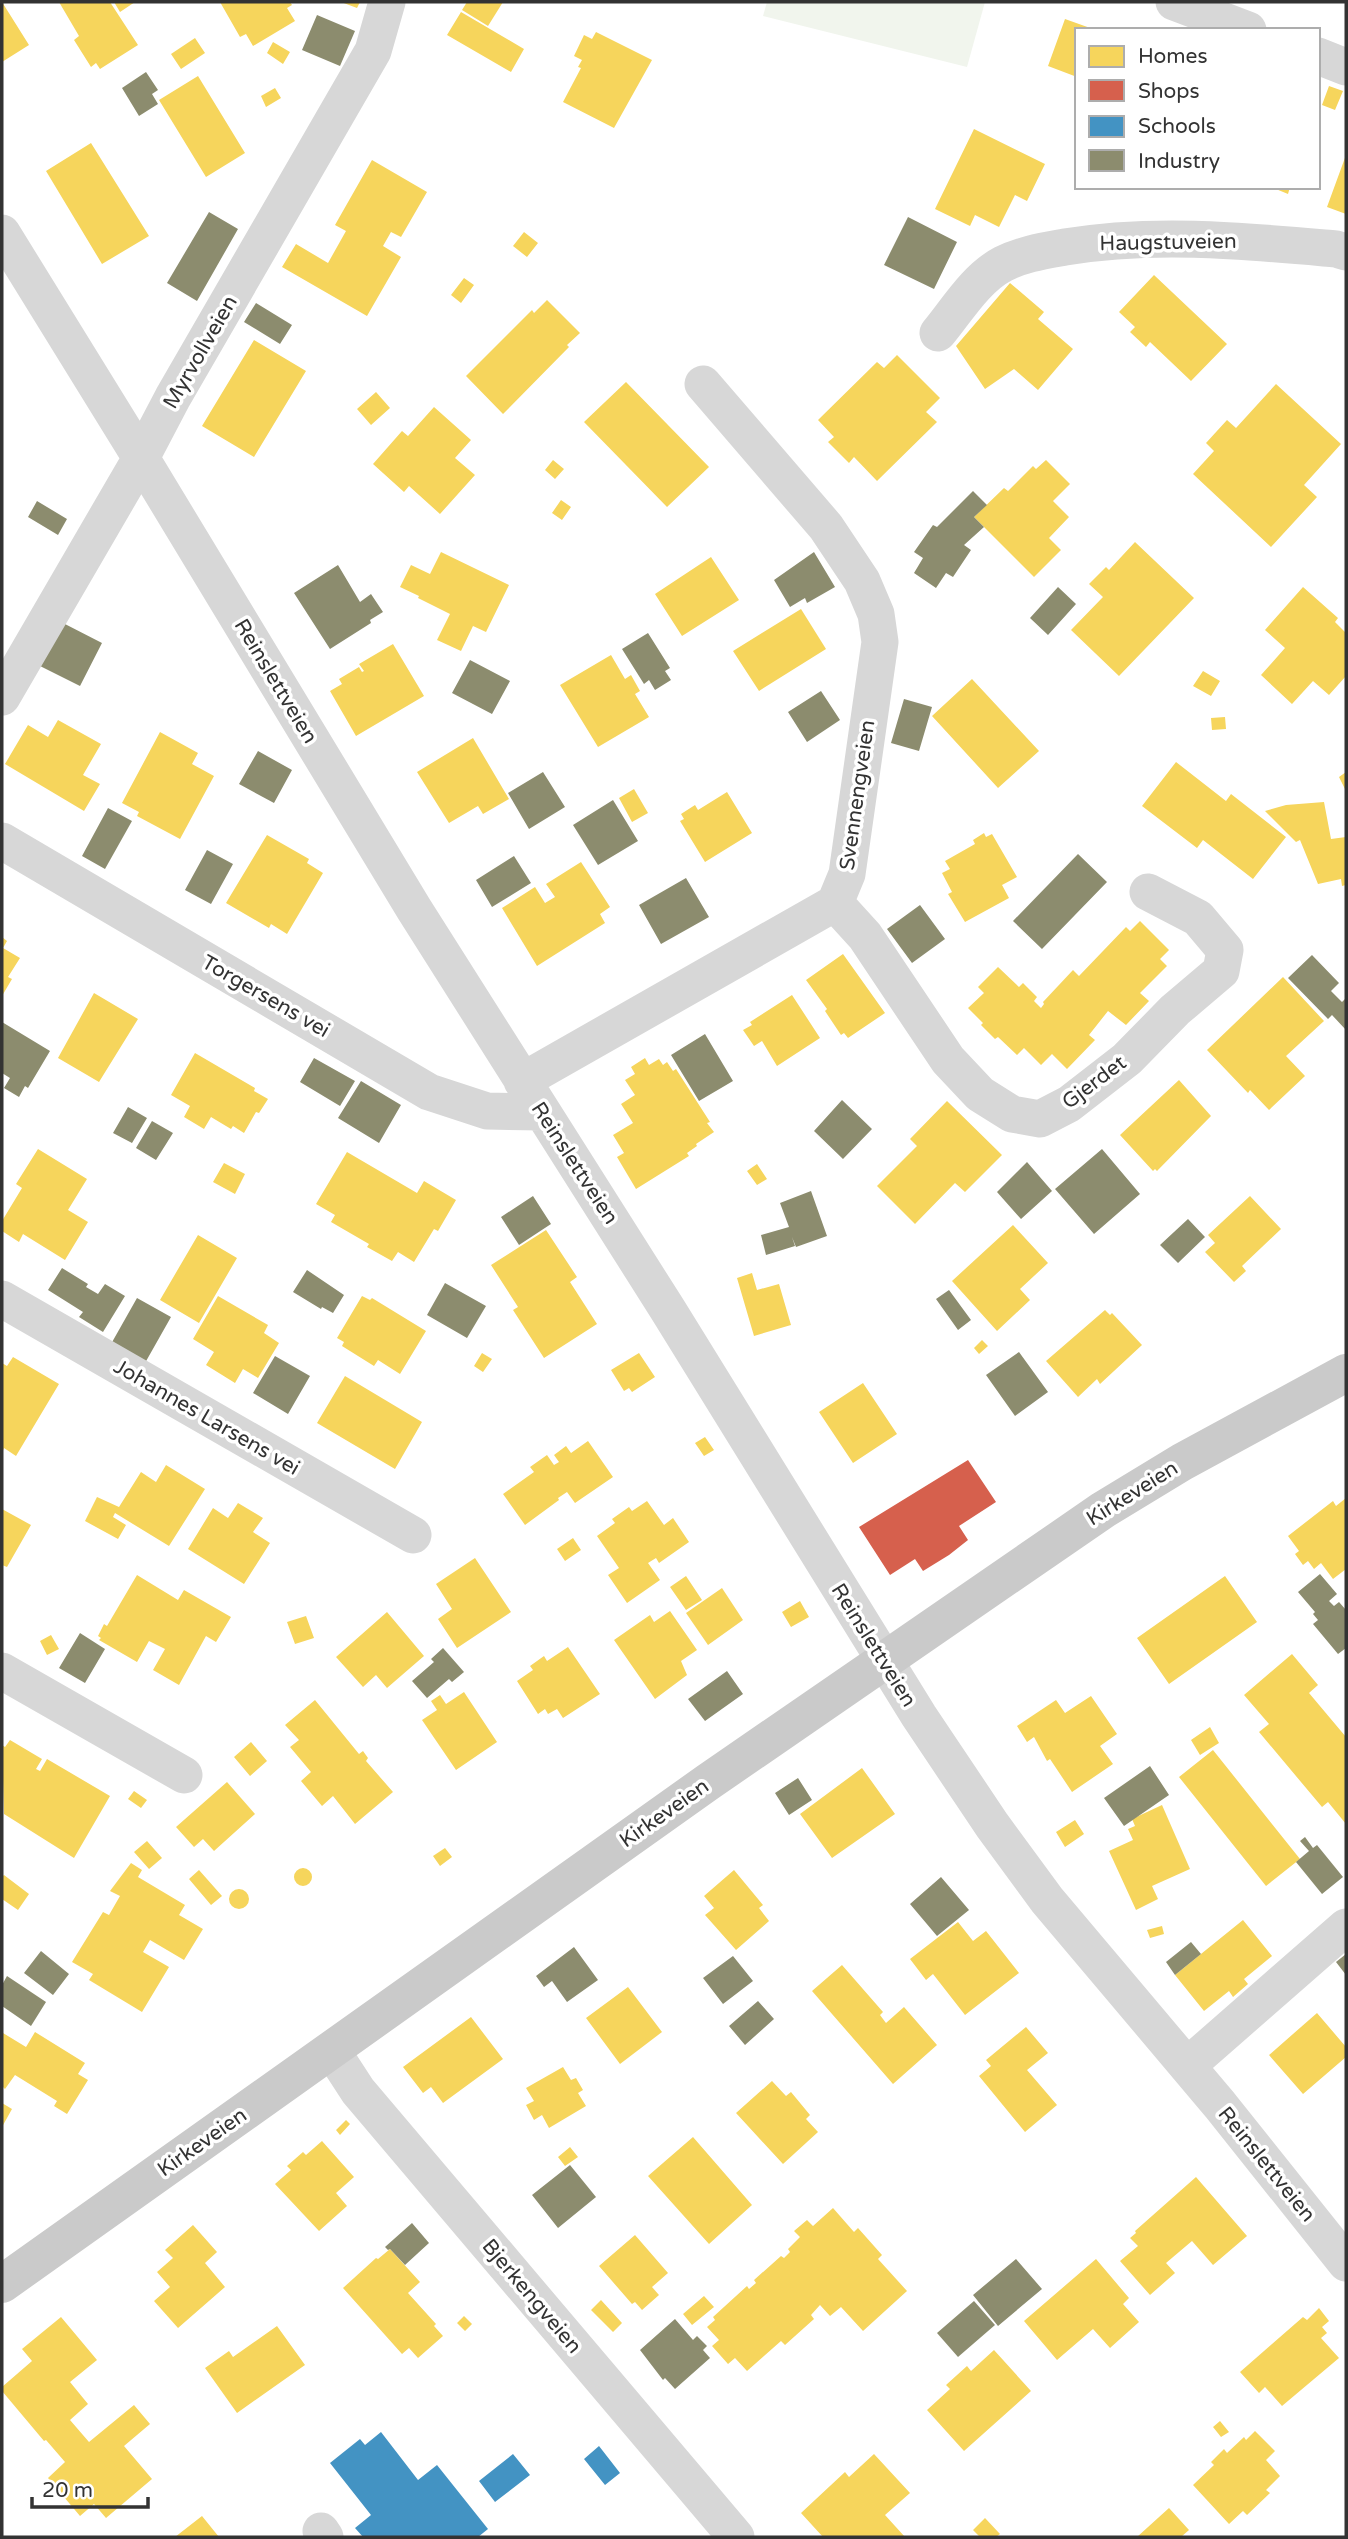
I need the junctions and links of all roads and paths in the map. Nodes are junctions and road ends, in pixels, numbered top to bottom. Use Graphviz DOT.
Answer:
graph roads {
  1 [pos="387,2"];
  2 [pos="1174,2"];
  3 [pos="1243,28"];
  4 [pos="1320,57"];
  5 [pos="1346,67"];
  6 [pos="2,233"];
  7 [pos="1346,252"];
  8 [pos="938,333"];
  9 [pos="703,384"];
  10 [pos="141,458"];
  11 [pos="2,697"];
  12 [pos="2,841"];
  13 [pos="1148,892"];
  14 [pos="835,903"];
  15 [pos="522,1082"];
  16 [pos="542,1112"];
  17 [pos="2,1299"];
  18 [pos="1346,1373"];
  19 [pos="413,1535"];
  20 [pos="884,1661"];
  21 [pos="2,1671"];
  22 [pos="184,1776"];
  23 [pos="1346,1927"];
  24 [pos="332,2051"];
  25 [pos="1187,2066"];
  26 [pos="1346,2263"];
  27 [pos="2,2284"];
  28 [pos="737,2537"];
  1 -- 10 [label="street, Myrvollveien"];
  2 -- 3 [label="street"];
  4 -- 5 [label="street"];
  6 -- 10 [label="street, Reinslettveien"];
  7 -- 8 [label="street, Haugstuveien"];
  9 -- 14 [label="street, Svennengveien"];
  10 -- 11 [label="street, Myrvollveien"];
  10 -- 15 [label="street, Reinslettveien"];
  12 -- 16 [label="street, Torgersens vei"];
  13 -- 14 [label="street, Gjerdet"];
  14 -- 15 [label="street"];
  15 -- 16 [label="street, Reinslettveien"];
  16 -- 20 [label="street, Reinslettveien"];
  17 -- 19 [label="street, Johannes Larsens vei"];
  18 -- 20 [label="main road, Kirkeveien"];
  20 -- 24 [label="main road, Kirkeveien"];
  20 -- 25 [label="street, Reinslettveien"];
  21 -- 22 [label="street"];
  23 -- 25 [label="street"];
  24 -- 27 [label="main road, Kirkeveien"];
  24 -- 28 [label="street, Bjerkengveien"];
  25 -- 26 [label="street, Reinslettveien"];
}
